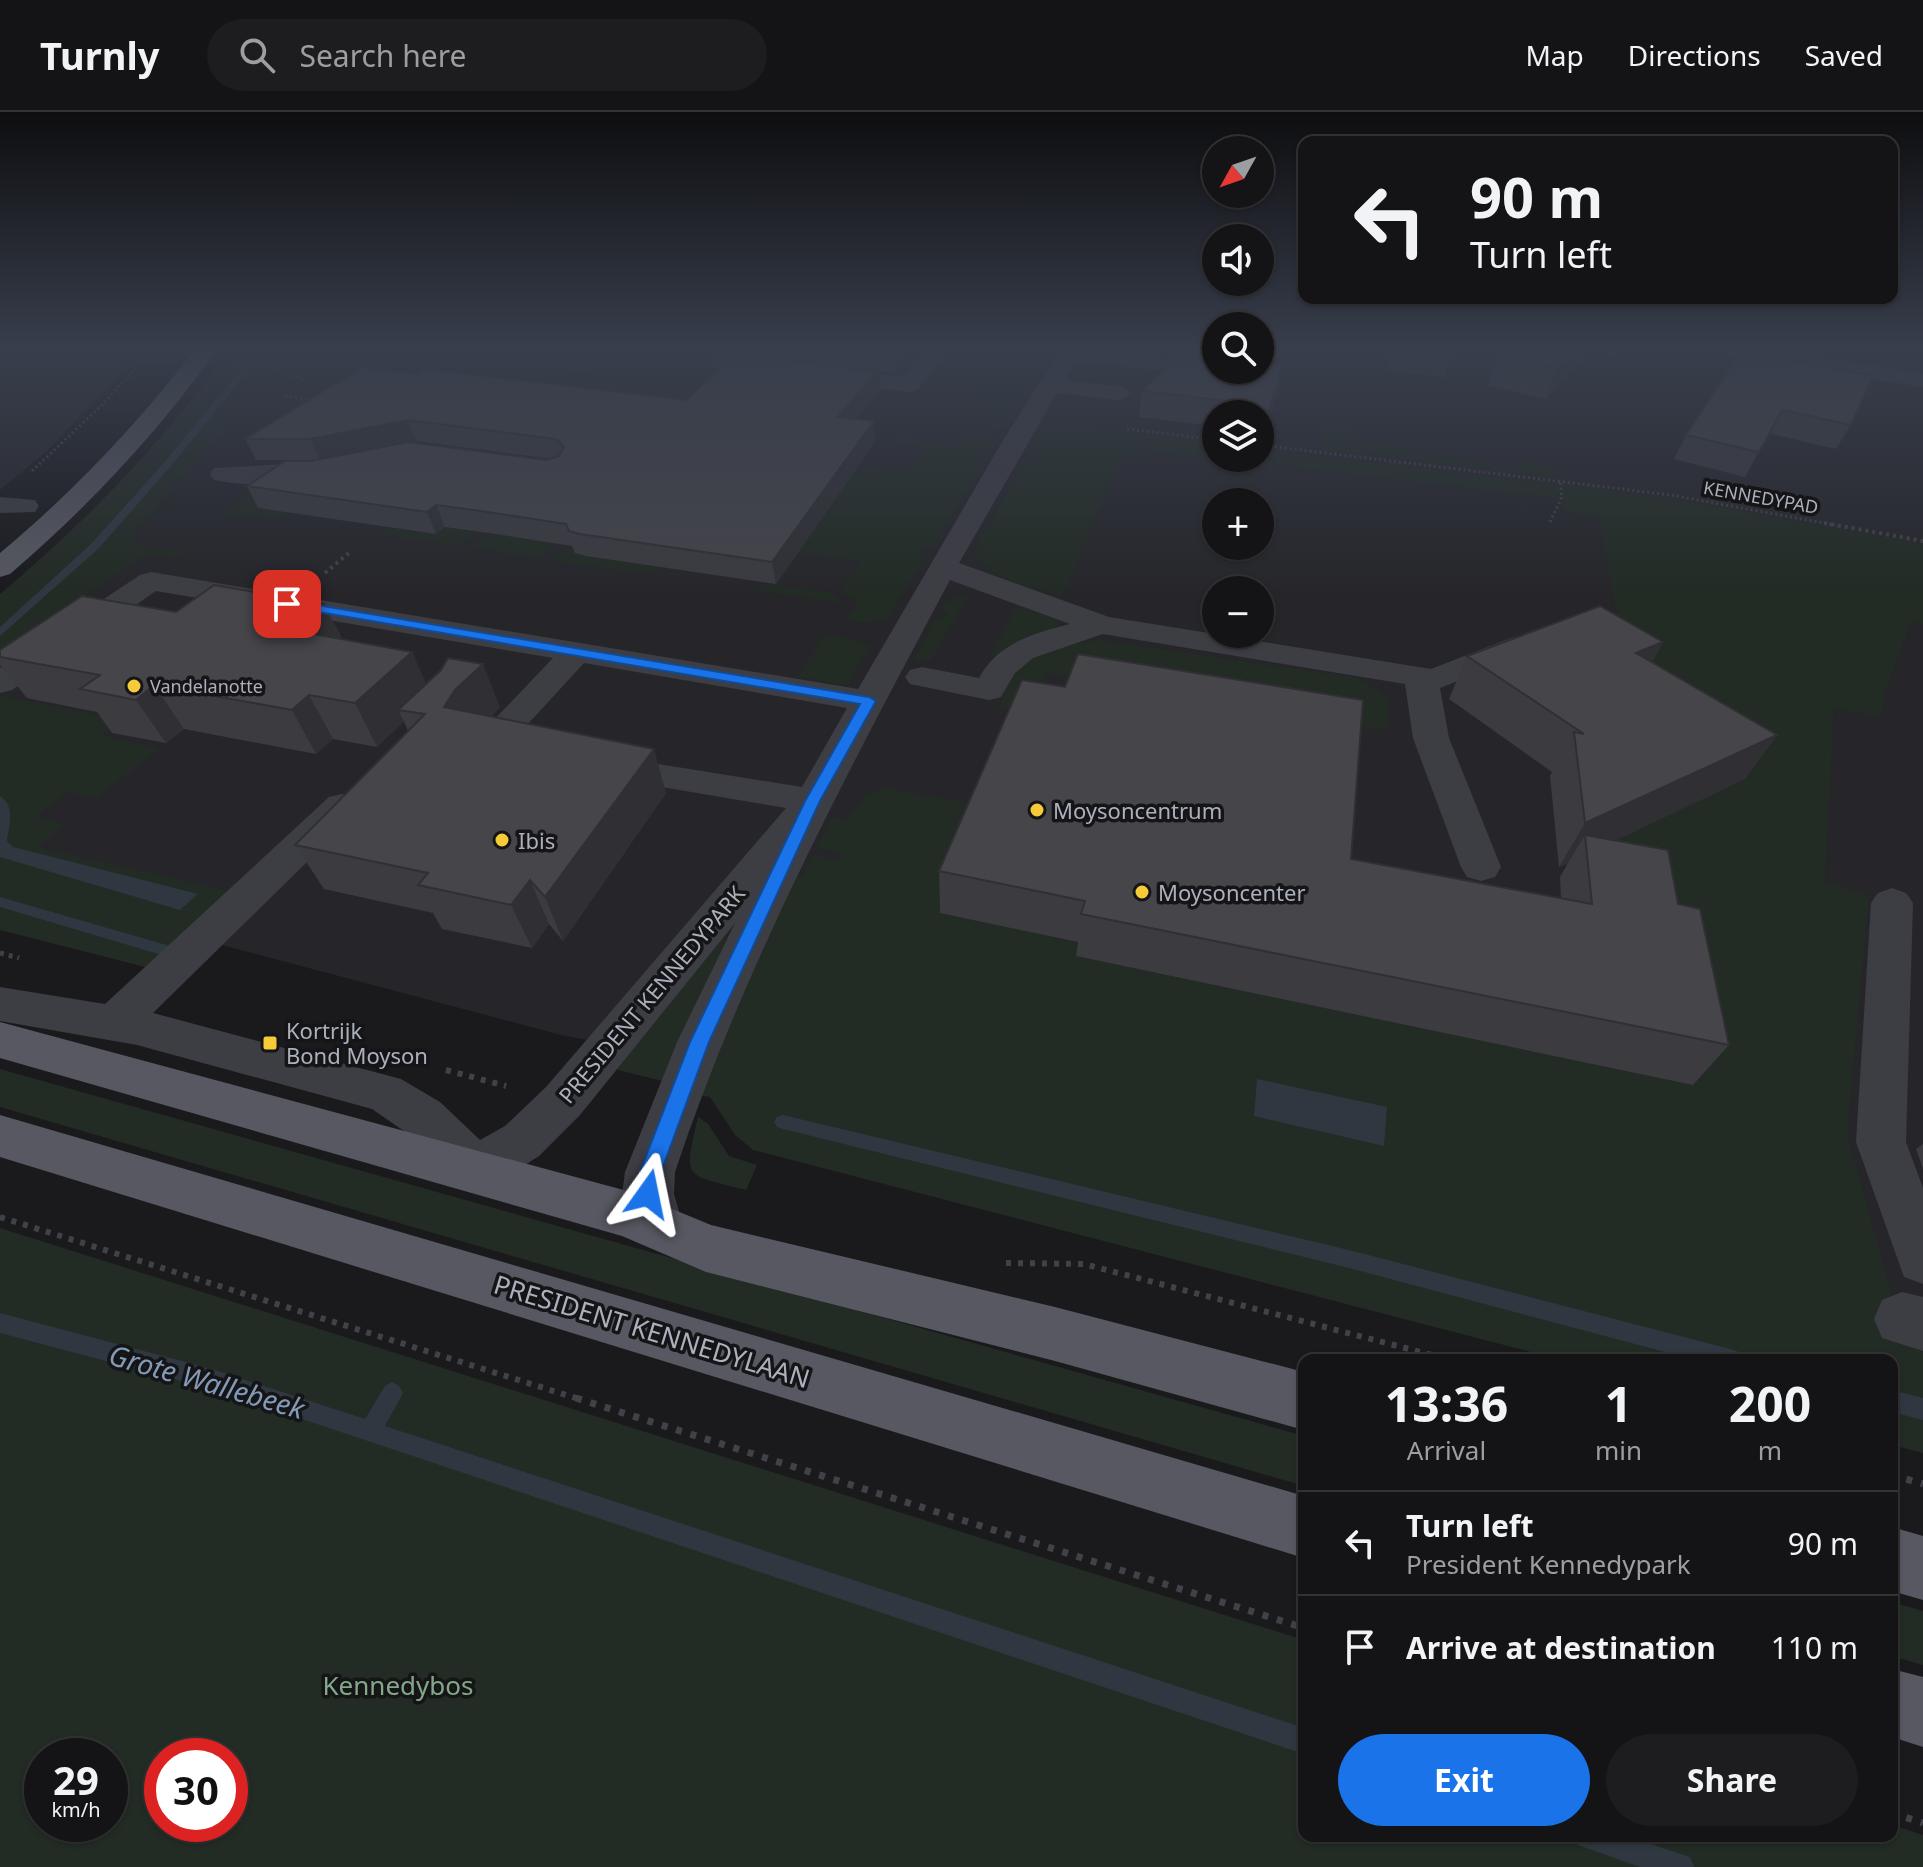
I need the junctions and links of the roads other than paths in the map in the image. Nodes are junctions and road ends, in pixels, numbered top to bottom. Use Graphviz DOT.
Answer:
graph roads {
  1 [pos="139,431"];
  2 [pos="1023,431"];
  3 [pos="348,466"];
  4 [pos="223,474"];
  5 [pos="25,493"];
  6 [pos="0,527"];
  7 [pos="942,567"];
  8 [pos="0,568"];
  9 [pos="1103,625"];
  10 [pos="1552,633"];
  11 [pos="577,652"];
  12 [pos="922,677"];
  13 [pos="1421,677"];
  14 [pos="0,683"];
  15 [pos="869,701"];
  16 [pos="369,779"];
  17 [pos="813,801"];
  18 [pos="1481,867"];
  19 [pos="1892,903"];
  20 [pos="0,1004"];
  21 [pos="114,1023"];
  22 [pos="0,1040"];
  23 [pos="0,1136"];
  24 [pos="474,1170"];
  25 [pos="657,1226"];
  26 [pos="1923,1259"];
  27 [pos="1298,1399"];
  28 [pos="1298,1525"];
  29 [pos="1898,1561"];
  30 [pos="1923,1568"];
  31 [pos="1898,1705"];
  32 [pos="1923,1712"];
  1 -- 8 [label="main road"];
  2 -- 7 [label="street, PRESIDENT KENNEDYPARK"];
  3 -- 4 [label="street"];
  5 -- 6 [label="main road"];
  7 -- 9 [label="street"];
  7 -- 15 [label="street, PRESIDENT KENNEDYPARK"];
  9 -- 12 [label="street"];
  9 -- 13 [label="street"];
  10 -- 13 [label="street"];
  11 -- 14 [label="street"];
  11 -- 15 [label="street"];
  11 -- 17 [label="street"];
  13 -- 18 [label="street"];
  15 -- 17 [label="street, PRESIDENT KENNEDYPARK"];
  16 -- 21 [label="street"];
  17 -- 24 [label="street, PRESIDENT KENNEDYPARK"];
  17 -- 25 [label="street, PRESIDENT KENNEDYPARK"];
  19 -- 26 [label="street"];
  20 -- 21 [label="street"];
  21 -- 24 [label="street"];
  22 -- 24 [label="main road"];
  23 -- 28 [label="main road, PRESIDENT KENNEDYLAAN"];
  24 -- 25 [label="main road"];
  25 -- 27 [label="main road"];
  29 -- 30 [label="main road"];
  31 -- 32 [label="main road"];
}
